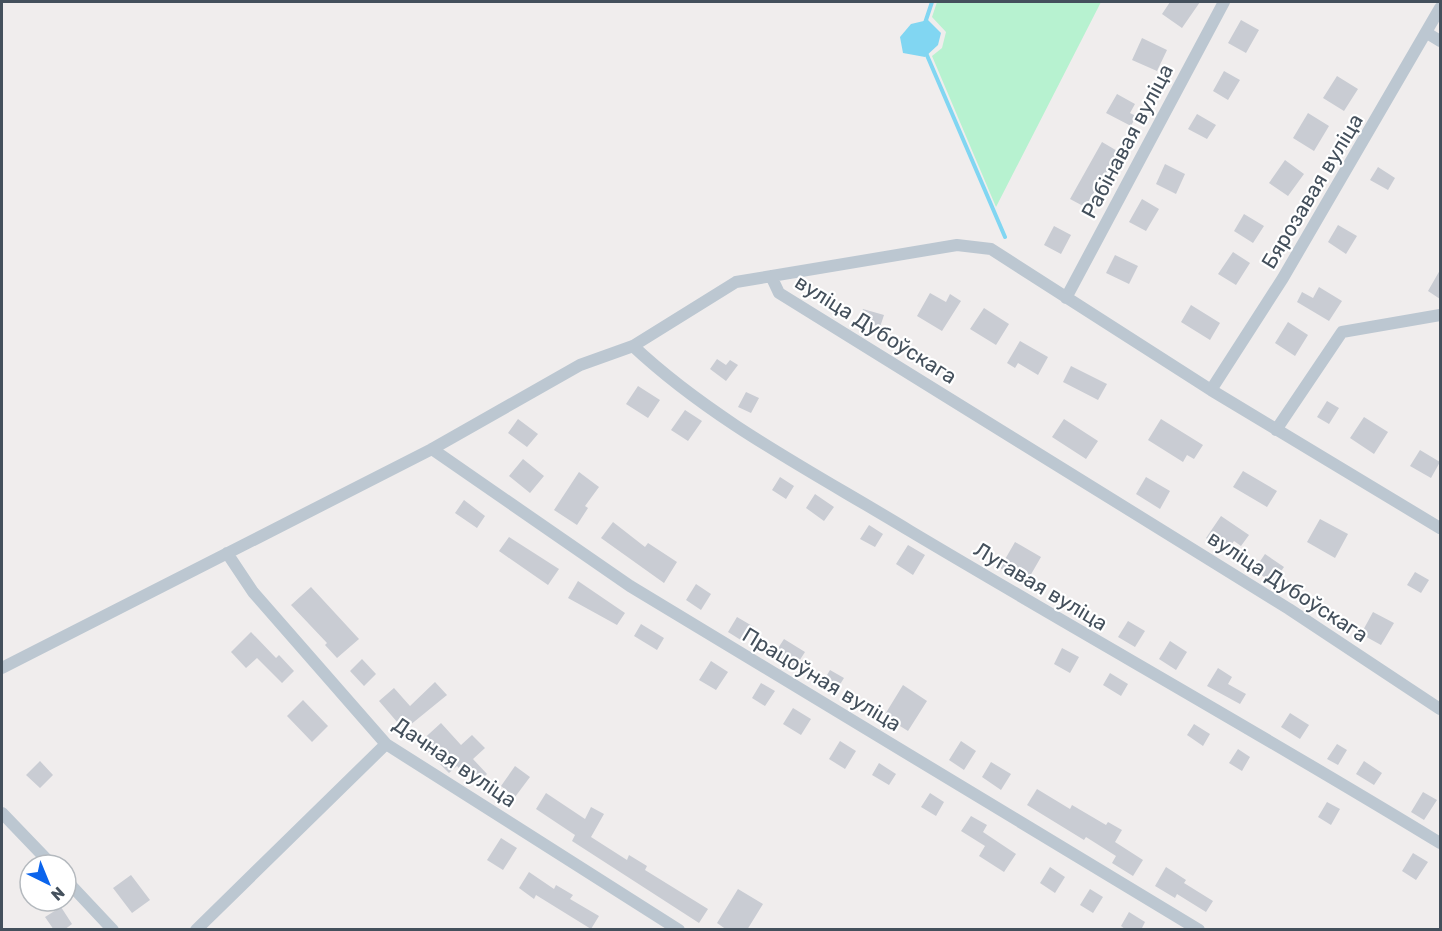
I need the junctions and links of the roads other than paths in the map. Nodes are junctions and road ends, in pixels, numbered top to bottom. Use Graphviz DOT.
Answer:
graph roads {
  1 [pos="1224,2"];
  2 [pos="1440,8"];
  3 [pos="1427,33"];
  4 [pos="1440,41"];
  5 [pos="771,276"];
  6 [pos="1066,298"];
  7 [pos="1440,315"];
  8 [pos="633,346"];
  9 [pos="1211,390"];
  10 [pos="1276,430"];
  11 [pos="432,449"];
  12 [pos="1440,528"];
  13 [pos="227,553"];
  14 [pos="2,668"];
  15 [pos="1440,709"];
  16 [pos="386,744"];
  17 [pos="2,813"];
  18 [pos="1440,843"];
  19 [pos="40,853"];
  20 [pos="78,893"];
  21 [pos="113,930"];
  22 [pos="196,930"];
  23 [pos="679,930"];
  24 [pos="1199,930"];
  1 -- 6 [label="street, Рабінавая вуліца"];
  2 -- 3 [label="street, Бярозавая вуліца"];
  3 -- 4 [label="street"];
  3 -- 9 [label="street, Бярозавая вуліца"];
  5 -- 6 [label="street, вуліца Дубоўскага"];
  5 -- 8 [label="street"];
  5 -- 15 [label="street, вуліца Дубоўскага"];
  6 -- 9 [label="street, вуліца Дубоўскага"];
  7 -- 10 [label="street"];
  8 -- 11 [label="street"];
  8 -- 18 [label="street, Лугавая вуліца"];
  9 -- 10 [label="street, вуліца Дубоўскага"];
  10 -- 12 [label="street, вуліца Дубоўскага"];
  11 -- 13 [label="street"];
  11 -- 24 [label="street, Працоўная вуліца"];
  13 -- 14 [label="street"];
  13 -- 16 [label="street, Дачная вуліца"];
  16 -- 22 [label="street"];
  16 -- 23 [label="street, Дачная вуліца"];
  17 -- 19 [label="street"];
  20 -- 21 [label="street"];
}
